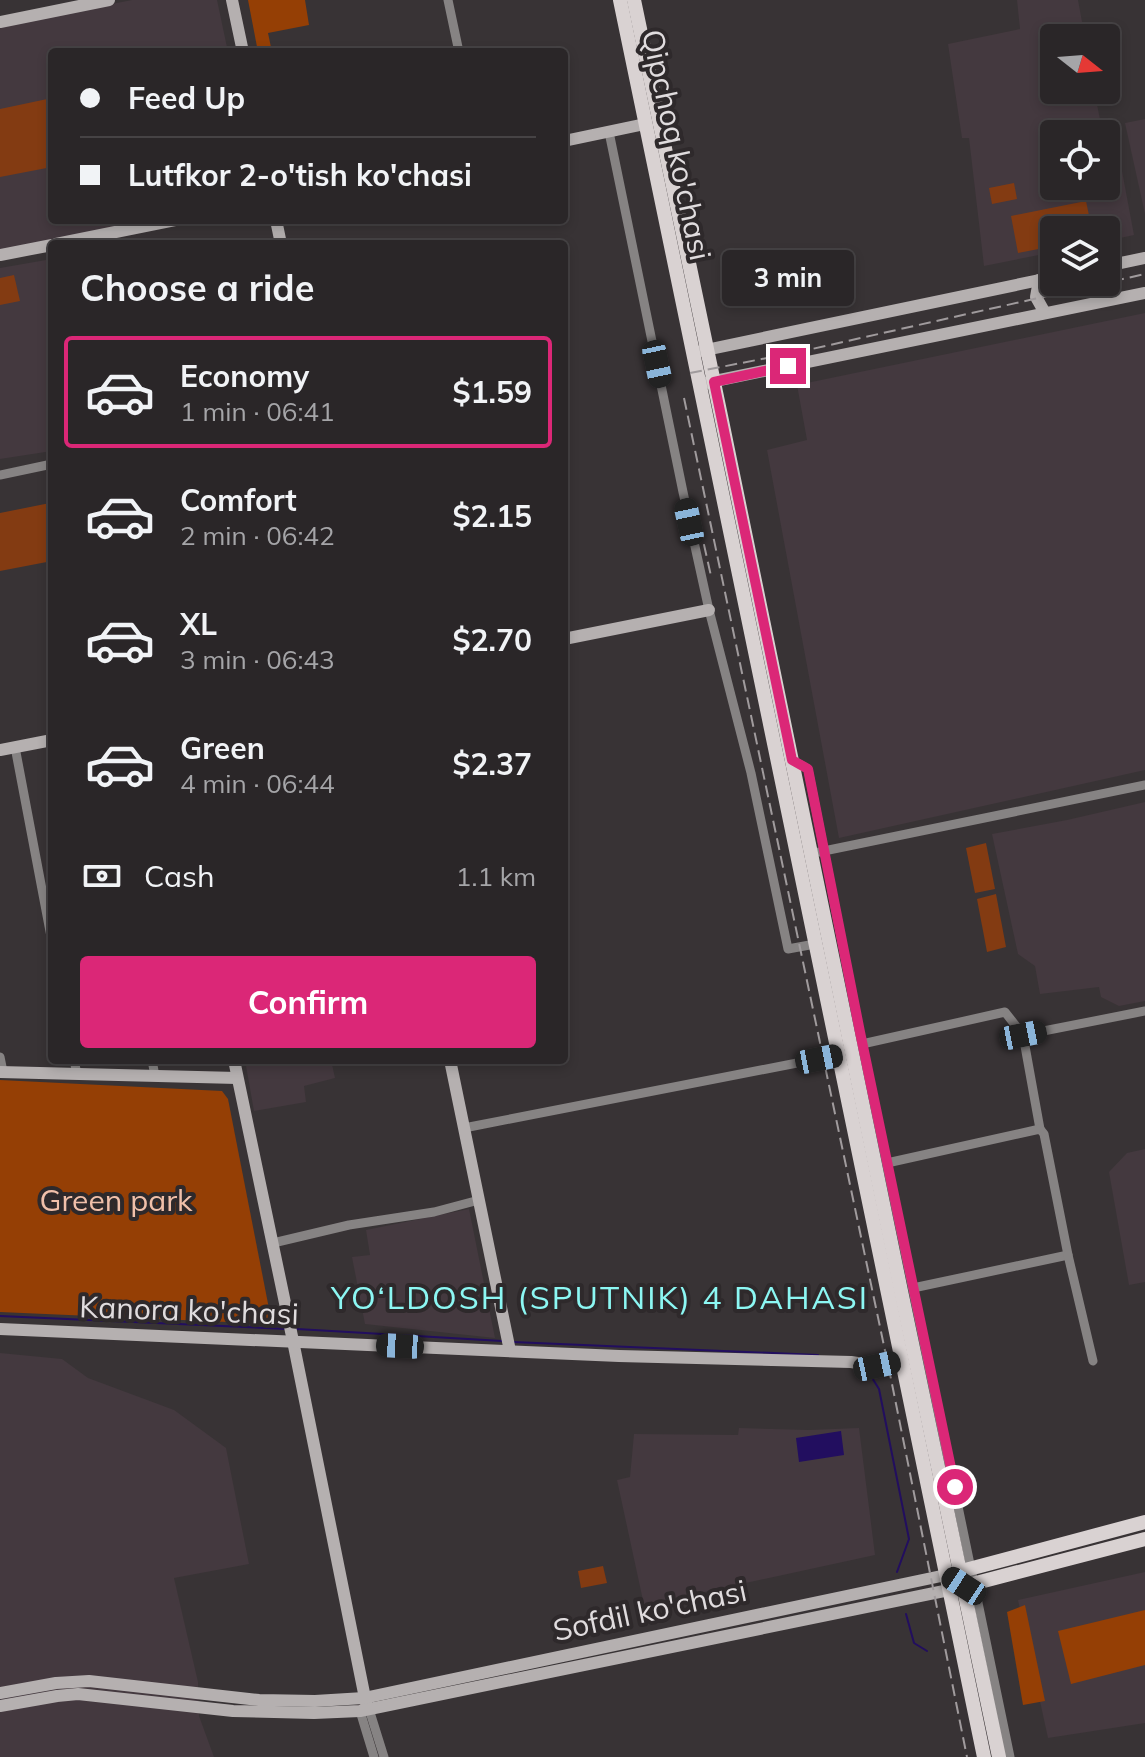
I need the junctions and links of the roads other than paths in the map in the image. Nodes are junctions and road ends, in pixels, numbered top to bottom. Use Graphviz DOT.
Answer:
graph roads {
  1 [pos="232,0"];
  2 [pos="448,0"];
  3 [pos="620,0"];
  4 [pos="634,0"];
  5 [pos="100,1"];
  6 [pos="0,22"];
  7 [pos="242,48"];
  8 [pos="458,48"];
  9 [pos="645,124"];
  10 [pos="609,132"];
  11 [pos="568,140"];
  12 [pos="656,141"];
  13 [pos="155,224"];
  14 [pos="74,240"];
  15 [pos="48,245"];
  16 [pos="0,255"];
  17 [pos="1145,258"];
  18 [pos="1120,263"];
  19 [pos="1039,280"];
  20 [pos="1145,293"];
  21 [pos="1045,313"];
  22 [pos="700,351"];
  23 [pos="706,383"];
  24 [pos="48,465"];
  25 [pos="0,475"];
  26 [pos="709,610"];
  27 [pos="568,638"];
  28 [pos="48,741"];
  29 [pos="15,747"];
  30 [pos="0,750"];
  31 [pos="785,762"];
  32 [pos="1145,785"];
  33 [pos="818,853"];
  34 [pos="48,921"];
  35 [pos="815,944"];
  36 [pos="828,970"];
  37 [pos="1145,1011"];
  38 [pos="1023,1035"];
  39 [pos="862,1044"];
  40 [pos="838,1055"];
  41 [pos="0,1057"];
  42 [pos="75,1064"];
  43 [pos="153,1064"];
  44 [pos="235,1064"];
  45 [pos="451,1064"];
  46 [pos="2,1072"];
  47 [pos="77,1074"];
  48 [pos="155,1076"];
  49 [pos="237,1078"];
  50 [pos="464,1128"];
  51 [pos="1040,1129"];
  52 [pos="887,1163"];
  53 [pos="479,1200"];
  54 [pos="273,1243"];
  55 [pos="1068,1255"];
  56 [pos="913,1288"];
  57 [pos="0,1329"];
  58 [pos="292,1333"];
  59 [pos="509,1345"];
  60 [pos="902,1361"];
  61 [pos="1093,1361"];
  62 [pos="915,1390"];
  63 [pos="1145,1522"];
  64 [pos="1145,1539"];
  65 [pos="967,1544"];
  66 [pos="998,1569"];
  67 [pos="961,1579"];
  68 [pos="910,1583"];
  69 [pos="913,1597"];
  70 [pos="978,1603"];
  71 [pos="669,1633"];
  72 [pos="672,1647"];
  73 [pos="0,1693"];
  74 [pos="0,1706"];
  75 [pos="364,1706"];
  76 [pos="374,1757"];
  77 [pos="384,1757"];
  78 [pos="984,1757"];
  79 [pos="999,1757"];
  80 [pos="1010,1757"];
  1 -- 7 [label="street"];
  2 -- 8 [label="street"];
  3 -- 9 [label="main road, Qipchoq ko'chasi"];
  4 -- 12 [label="main road, Qipchoq ko'chasi"];
  5 -- 6 [label="street"];
  9 -- 10 [label="street"];
  9 -- 12 [label="main road, Qipchoq ko'chasi"];
  10 -- 11 [label="street"];
  10 -- 26 [label="street"];
  12 -- 22 [label="main road, Qipchoq ko'chasi"];
  13 -- 14 [label="street"];
  15 -- 16 [label="street"];
  17 -- 18 [label="street"];
  19 -- 21 [label="street"];
  19 -- 22 [label="street"];
  20 -- 21 [label="street"];
  21 -- 23 [label="street"];
  22 -- 23 [label="main road, Qipchoq ko'chasi"];
  23 -- 31 [label="main road, Qipchoq ko'chasi"];
  24 -- 25 [label="street"];
  26 -- 27 [label="street"];
  26 -- 35 [label="street"];
  28 -- 29 [label="street"];
  29 -- 30 [label="street"];
  29 -- 34 [label="street"];
  31 -- 33 [label="main road, Qipchoq ko'chasi"];
  31 -- 35 [label="main road, Qipchoq ko'chasi"];
  32 -- 33 [label="street"];
  33 -- 36 [label="main road, Qipchoq ko'chasi"];
  33 -- 39 [label="street, Qipchoq ko'chasi"];
  35 -- 36 [label="main road, Qipchoq ko'chasi"];
  36 -- 40 [label="main road, Qipchoq ko'chasi"];
  36 -- 62 [label="main road, Qipchoq ko'chasi"];
  37 -- 38 [label="street"];
  38 -- 39 [label="street"];
  38 -- 51 [label="street"];
  39 -- 52 [label="street, Qipchoq ko'chasi"];
  40 -- 50 [label="street"];
  40 -- 60 [label="main road, Qipchoq ko'chasi"];
  41 -- 46 [label="street"];
  42 -- 47 [label="street"];
  43 -- 48 [label="street"];
  44 -- 49 [label="street"];
  45 -- 50 [label="street"];
  46 -- 47 [label="street"];
  47 -- 48 [label="street"];
  48 -- 49 [label="street"];
  49 -- 54 [label="street"];
  50 -- 53 [label="street"];
  51 -- 52 [label="street"];
  51 -- 55 [label="street"];
  52 -- 56 [label="street, Qipchoq ko'chasi"];
  53 -- 54 [label="street"];
  53 -- 59 [label="street"];
  54 -- 58 [label="street"];
  55 -- 56 [label="street"];
  55 -- 61 [label="street"];
  56 -- 65 [label="street, Qipchoq ko'chasi"];
  57 -- 58 [label="street, Kanora ko'chasi"];
  58 -- 59 [label="street, Kanora ko'chasi"];
  58 -- 75 [label="street"];
  59 -- 60 [label="street, Kanora ko'chasi"];
  60 -- 62 [label="main road, Qipchoq ko'chasi"];
  62 -- 67 [label="main road, Qipchoq ko'chasi"];
  63 -- 66 [label="main road"];
  64 -- 66 [label="main road"];
  65 -- 66 [label="street"];
  65 -- 67 [label="street, Qipchoq ko'chasi"];
  66 -- 67 [label="main road"];
  66 -- 70 [label="street"];
  67 -- 68 [label="street, Sofdil ko'chasi"];
  67 -- 69 [label="street, Sofdil ko'chasi"];
  67 -- 70 [label="street, Qipchoq ko'chasi"];
  67 -- 78 [label="main road, Qipchoq ko'chasi"];
  67 -- 79 [label="main road, Qipchoq ko'chasi"];
  68 -- 69 [label="street"];
  68 -- 71 [label="street, Sofdil ko'chasi"];
  69 -- 72 [label="street, Sofdil ko'chasi"];
  70 -- 80 [label="street, Qipchoq ko'chasi"];
  71 -- 72 [label="street"];
  71 -- 75 [label="street, Sofdil ko'chasi"];
  72 -- 75 [label="street, Sofdil ko'chasi"];
  73 -- 75 [label="street"];
  74 -- 75 [label="street"];
  75 -- 76 [label="street"];
  75 -- 77 [label="street"];
}
